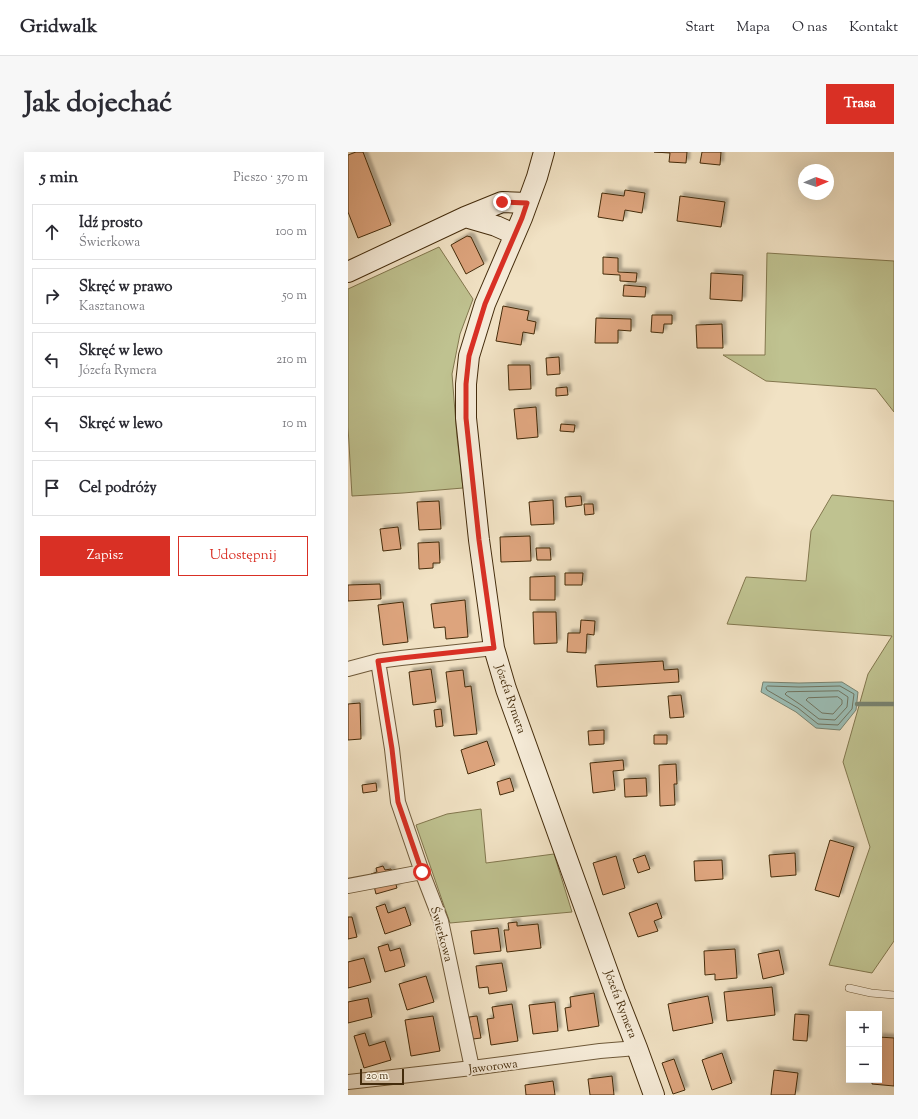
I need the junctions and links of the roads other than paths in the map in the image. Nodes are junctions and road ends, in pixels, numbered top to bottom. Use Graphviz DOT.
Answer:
graph roads {
  1 [pos="544,152"];
  2 [pos="527,203"];
  3 [pos="465,217"];
  4 [pos="514,234"];
  5 [pos="348,272"];
  6 [pos="494,648"];
  7 [pos="378,661"];
  8 [pos="348,670"];
  9 [pos="422,872"];
  10 [pos="348,886"];
  11 [pos="849,988"];
  12 [pos="894,995"];
  13 [pos="638,1048"];
  14 [pos="472,1068"];
  15 [pos="348,1082"];
  16 [pos="654,1095"];
  1 -- 2 [label="street, Józefa Rymera"];
  2 -- 3 [label="street"];
  2 -- 4 [label="street, Józefa Rymera"];
  3 -- 4 [label="street"];
  3 -- 5 [label="street"];
  4 -- 6 [label="street, Józefa Rymera"];
  6 -- 7 [label="street"];
  6 -- 13 [label="street, Józefa Rymera"];
  7 -- 8 [label="street"];
  7 -- 9 [label="street, Świerkowa"];
  9 -- 10 [label="street"];
  9 -- 14 [label="street, Świerkowa"];
  11 -- 12 [label="lane"];
  13 -- 14 [label="street, Jaworowa"];
  13 -- 16 [label="street, Józefa Rymera"];
  14 -- 15 [label="street, Jaworowa"];
}
